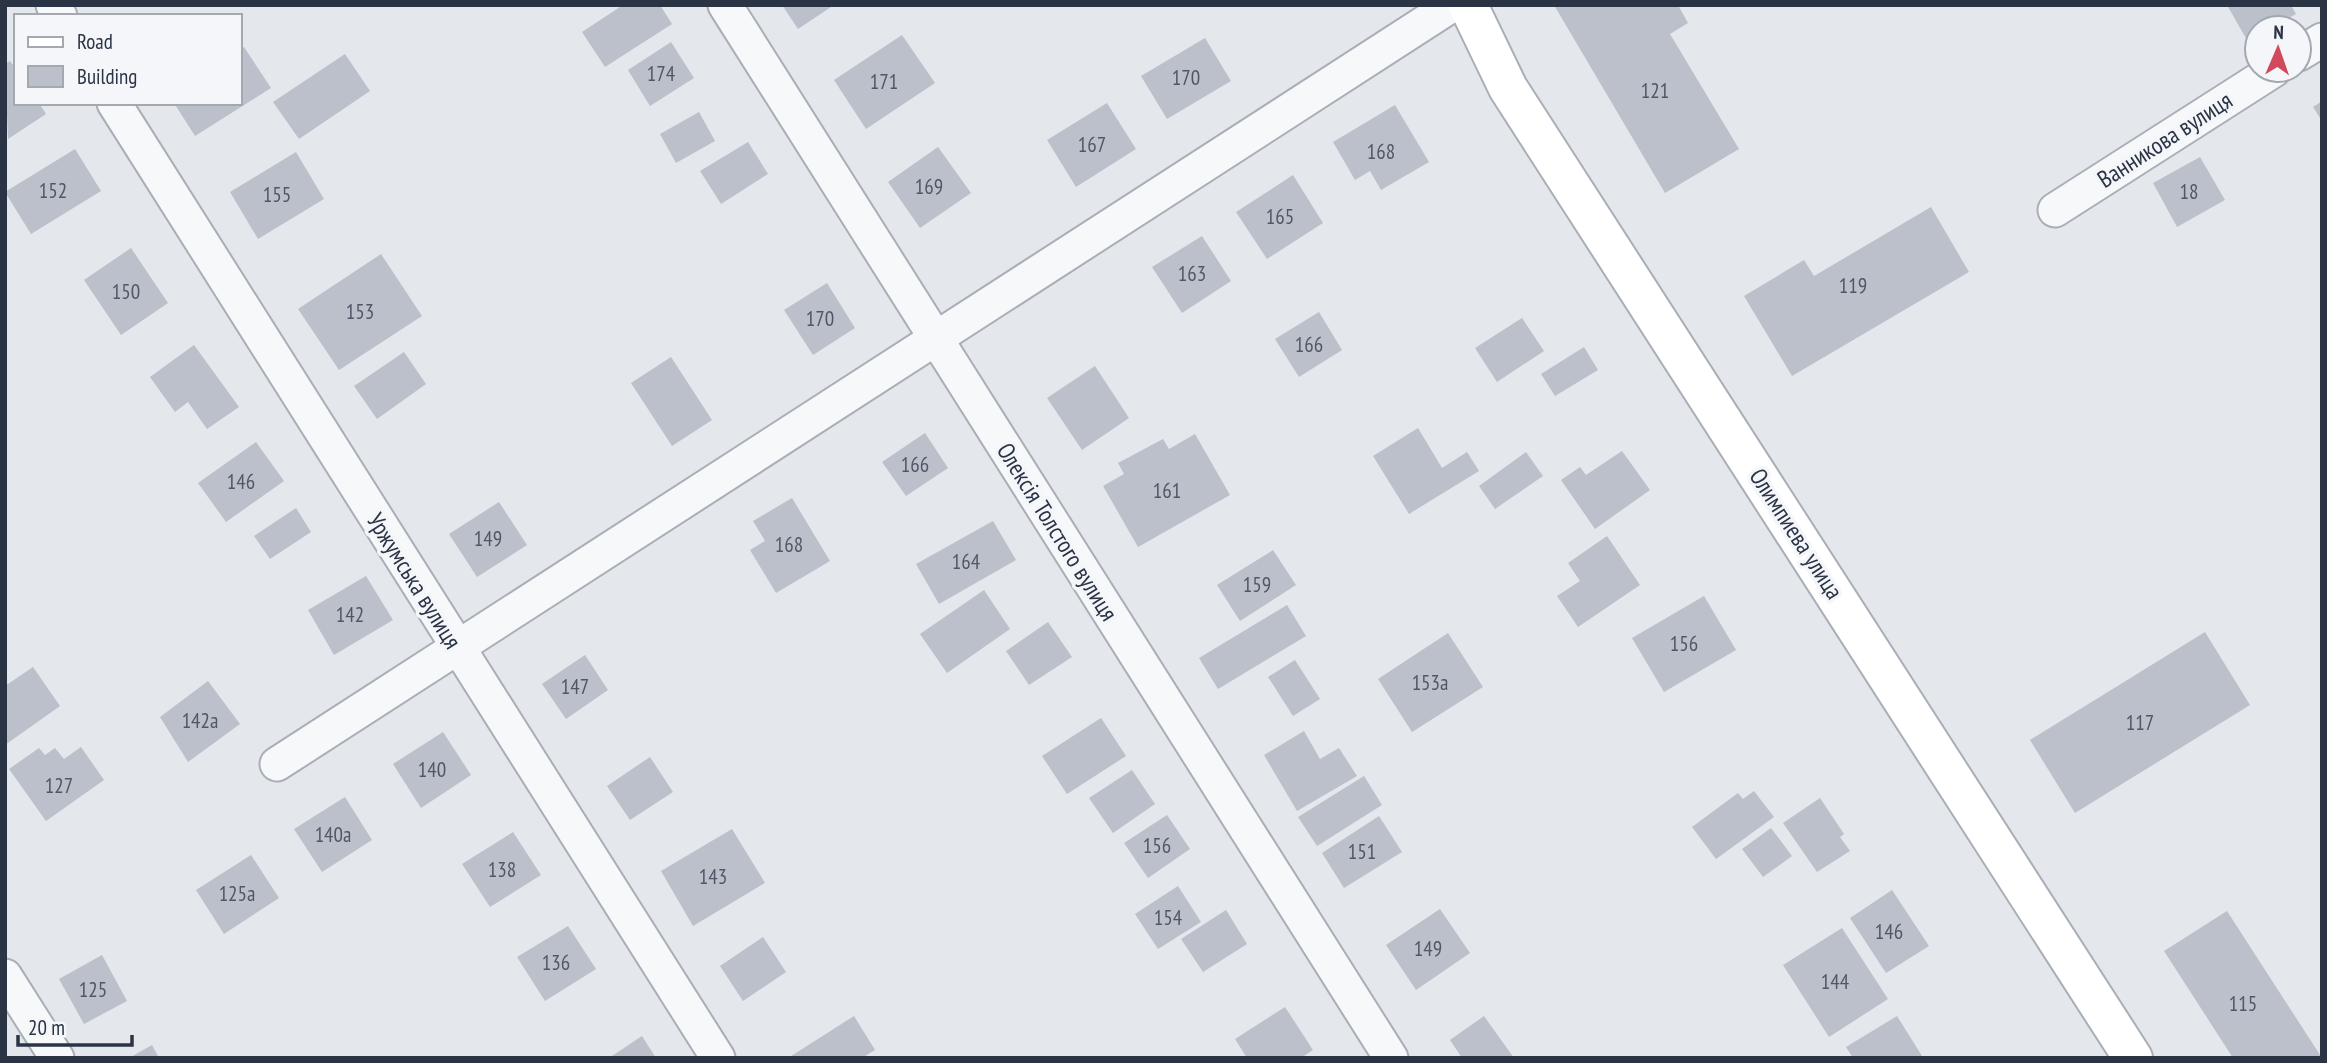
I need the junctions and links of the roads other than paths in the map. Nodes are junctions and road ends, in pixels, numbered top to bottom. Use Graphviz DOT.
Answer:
graph roads {
  1 [pos="725,5"];
  2 [pos="1452,5"];
  3 [pos="1468,5"];
  4 [pos="2252,84"];
  5 [pos="115,105"];
  6 [pos="2055,210"];
  7 [pos="936,341"];
  8 [pos="457,649"];
  9 [pos="277,764"];
  10 [pos="5,976"];
  11 [pos="57,1058"];
  12 [pos="718,1058"];
  13 [pos="1391,1058"];
  14 [pos="2133,1058"];
  1 -- 7 [label="street, Олексія Толстого вулиця"];
  2 -- 7 [label="street"];
  3 -- 14 [label="main road, Олимпиева улица"];
  4 -- 6 [label="street, Ванникова вулиця"];
  5 -- 8 [label="street, Уржумська вулиця"];
  7 -- 8 [label="street"];
  7 -- 13 [label="street, Олексія Толстого вулиця"];
  8 -- 9 [label="street"];
  8 -- 12 [label="street, Уржумська вулиця"];
  10 -- 11 [label="street"];
}
